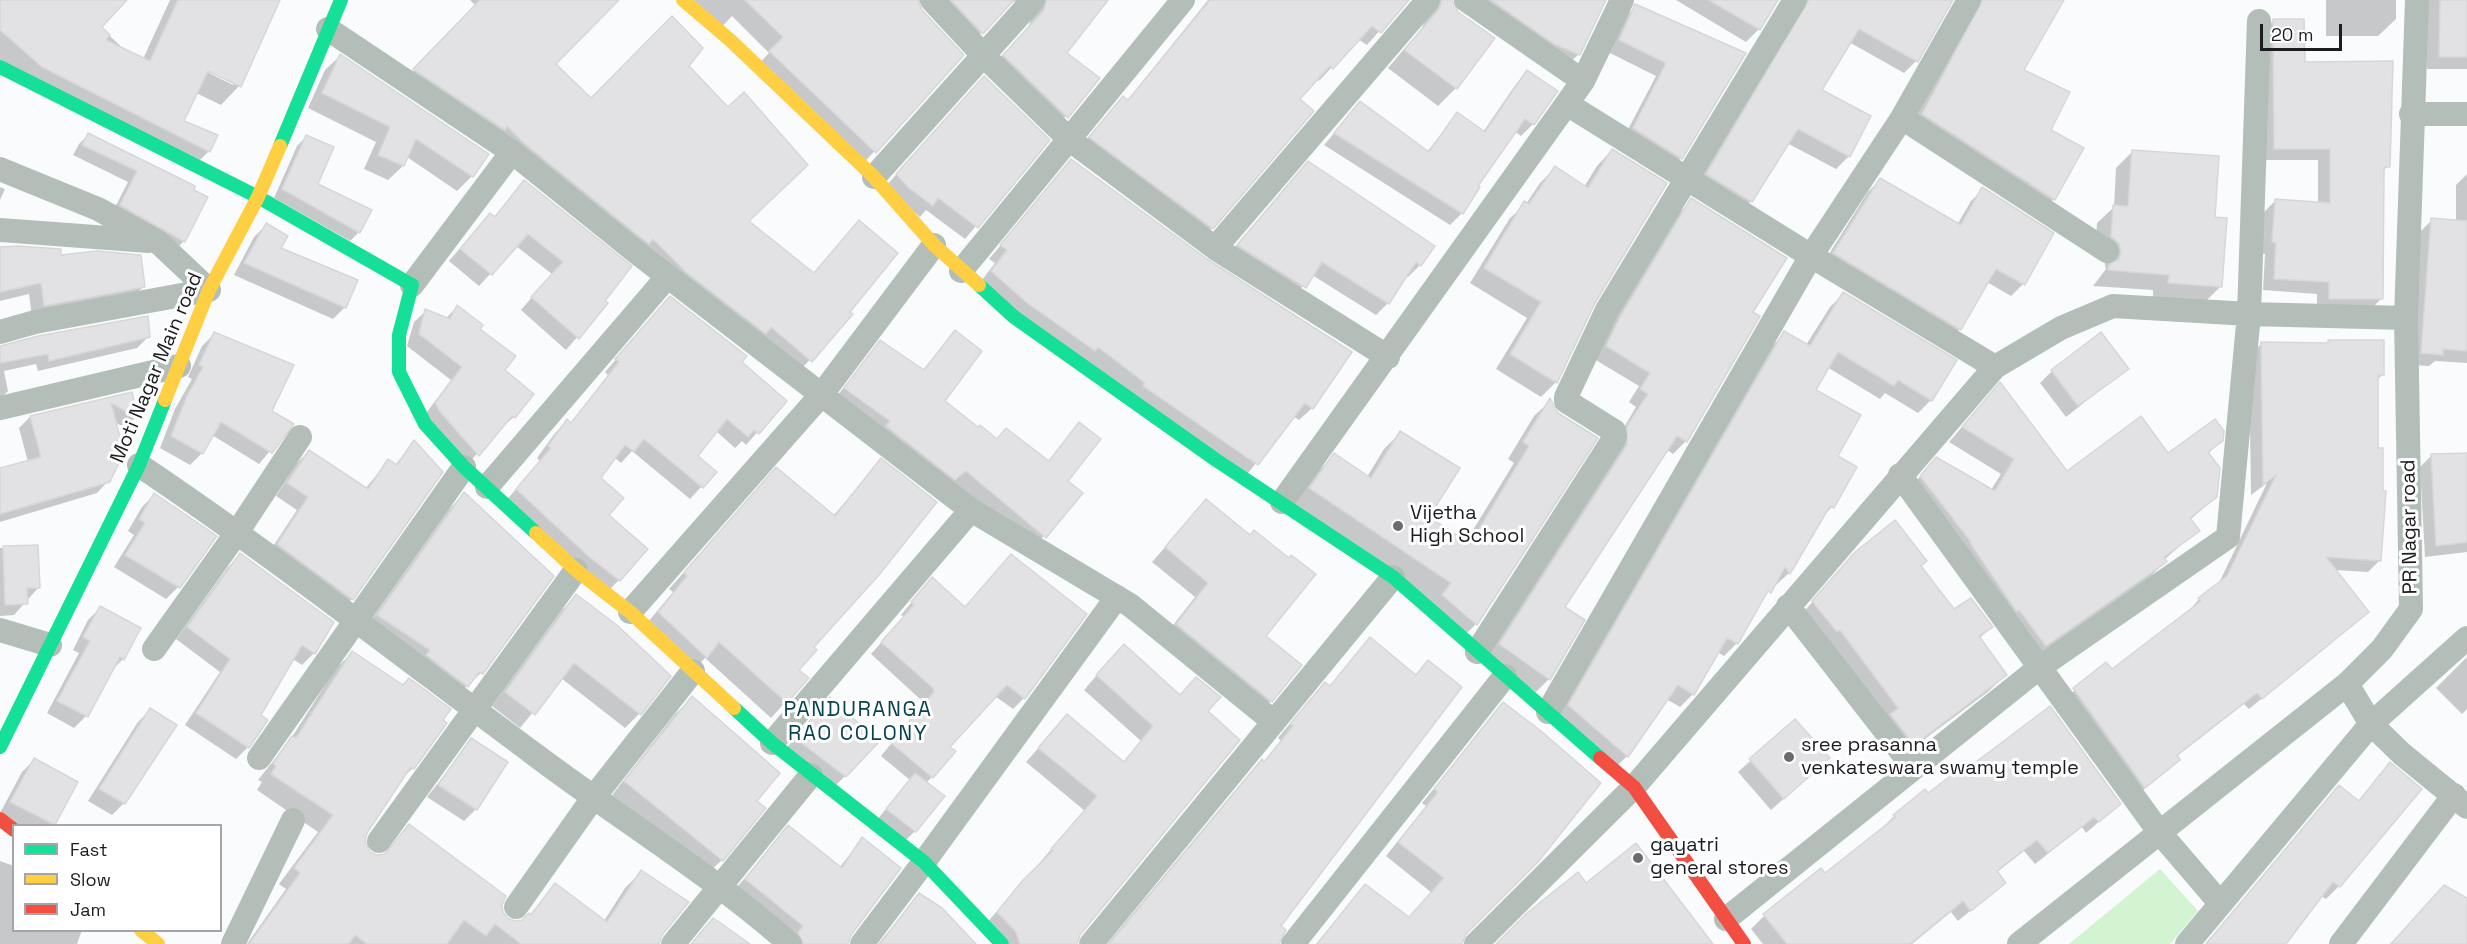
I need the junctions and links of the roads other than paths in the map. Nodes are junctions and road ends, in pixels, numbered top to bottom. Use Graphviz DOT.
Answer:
graph roads {
  1 [pos="341,0"];
  2 [pos="683,0"];
  3 [pos="932,0"];
  4 [pos="1033,0"];
  5 [pos="1183,0"];
  6 [pos="1428,0"];
  7 [pos="1466,0"];
  8 [pos="1622,0"];
  9 [pos="1795,0"];
  10 [pos="1969,0"];
  11 [pos="2417,0"];
  12 [pos="2259,21"];
  13 [pos="328,29"];
  14 [pos="985,57"];
  15 [pos="0,67"];
  16 [pos="1583,81"];
  17 [pos="1568,104"];
  18 [pos="2411,114"];
  19 [pos="2467,114"];
  20 [pos="1902,118"];
  21 [pos="1070,140"];
  22 [pos="512,152"];
  23 [pos="0,169"];
  24 [pos="874,177"];
  25 [pos="1687,178"];
  26 [pos="258,197"];
  27 [pos="0,230"];
  28 [pos="158,242"];
  29 [pos="934,245"];
  30 [pos="1215,248"];
  31 [pos="2107,251"];
  32 [pos="1811,256"];
  33 [pos="961,271"];
  34 [pos="668,276"];
  35 [pos="412,285"];
  36 [pos="209,290"];
  37 [pos="2249,314"];
  38 [pos="2406,318"];
  39 [pos="0,332"];
  40 [pos="1388,357"];
  41 [pos="179,366"];
  42 [pos="1995,367"];
  43 [pos="822,394"];
  44 [pos="0,408"];
  45 [pos="300,437"];
  46 [pos="139,465"];
  47 [pos="464,467"];
  48 [pos="1900,475"];
  49 [pos="487,487"];
  50 [pos="1282,502"];
  51 [pos="971,510"];
  52 [pos="238,531"];
  53 [pos="576,570"];
  54 [pos="1393,577"];
  55 [pos="1117,597"];
  56 [pos="1788,606"];
  57 [pos="630,612"];
  58 [pos="354,620"];
  59 [pos="0,630"];
  60 [pos="2467,638"];
  61 [pos="50,645"];
  62 [pos="154,649"];
  63 [pos="1477,652"];
  64 [pos="2040,667"];
  65 [pos="693,670"];
  66 [pos="1505,676"];
  67 [pos="2347,684"];
  68 [pos="474,710"];
  69 [pos="1548,712"];
  70 [pos="1274,722"];
  71 [pos="2371,724"];
  72 [pos="772,743"];
  73 [pos="0,747"];
  74 [pos="259,758"];
  75 [pos="1914,768"];
  76 [pos="812,775"];
  77 [pos="1634,787"];
  78 [pos="593,798"];
  79 [pos="2461,801"];
  80 [pos="0,819"];
  81 [pos="293,820"];
  82 [pos="12,828"];
  83 [pos="2160,833"];
  84 [pos="379,841"];
  85 [pos="924,862"];
  86 [pos="719,886"];
  87 [pos="2220,903"];
  88 [pos="516,908"];
  89 [pos="1726,919"];
  90 [pos="143,932"];
  91 [pos="158,944"];
  92 [pos="233,944"];
  93 [pos="674,944"];
  94 [pos="790,944"];
  95 [pos="862,944"];
  96 [pos="1002,944"];
  97 [pos="1091,944"];
  98 [pos="1293,944"];
  99 [pos="1476,944"];
  100 [pos="1744,944"];
  101 [pos="2019,944"];
  102 [pos="2187,944"];
  103 [pos="2341,944"];
  1 -- 13 [label="street, Moti Nagar Main road"];
  2 -- 24 [label="street"];
  3 -- 14 [label="street"];
  4 -- 14 [label="street"];
  5 -- 21 [label="street"];
  6 -- 30 [label="street"];
  7 -- 16 [label="street"];
  8 -- 16 [label="street"];
  9 -- 25 [label="street"];
  10 -- 20 [label="street"];
  11 -- 18 [label="street, PR Nagar road"];
  12 -- 37 [label="street"];
  13 -- 22 [label="street"];
  13 -- 26 [label="street, Moti Nagar Main road"];
  14 -- 21 [label="street"];
  14 -- 24 [label="street"];
  15 -- 26 [label="street"];
  16 -- 17 [label="street"];
  17 -- 25 [label="street"];
  17 -- 40 [label="street"];
  18 -- 19 [label="street"];
  18 -- 38 [label="street, PR Nagar road"];
  20 -- 31 [label="street"];
  20 -- 32 [label="street"];
  21 -- 30 [label="street"];
  21 -- 33 [label="street"];
  22 -- 34 [label="street"];
  22 -- 35 [label="street"];
  23 -- 28 [label="street"];
  24 -- 29 [label="street"];
  25 -- 32 [label="street"];
  25 -- 63 [label="street"];
  26 -- 35 [label="street"];
  26 -- 36 [label="street, Moti Nagar Main road"];
  27 -- 28 [label="street"];
  28 -- 36 [label="street"];
  29 -- 33 [label="street"];
  29 -- 43 [label="street"];
  30 -- 40 [label="street"];
  32 -- 42 [label="street"];
  32 -- 69 [label="street"];
  33 -- 50 [label="street"];
  34 -- 43 [label="street"];
  34 -- 49 [label="street"];
  35 -- 47 [label="street"];
  36 -- 39 [label="street"];
  36 -- 41 [label="street, Moti Nagar Main road"];
  37 -- 38 [label="street"];
  37 -- 42 [label="street"];
  37 -- 64 [label="street"];
  38 -- 67 [label="street, PR Nagar road"];
  40 -- 50 [label="street"];
  41 -- 44 [label="street"];
  41 -- 46 [label="street, Moti Nagar Main road"];
  42 -- 48 [label="street"];
  43 -- 51 [label="street"];
  43 -- 57 [label="street"];
  45 -- 52 [label="street"];
  46 -- 52 [label="street"];
  46 -- 61 [label="street, Moti Nagar Main road"];
  47 -- 49 [label="street"];
  47 -- 58 [label="street"];
  48 -- 56 [label="street"];
  48 -- 64 [label="street"];
  49 -- 53 [label="street"];
  50 -- 54 [label="street"];
  51 -- 55 [label="street"];
  51 -- 72 [label="street"];
  52 -- 58 [label="street"];
  52 -- 62 [label="street"];
  53 -- 57 [label="street"];
  53 -- 68 [label="street"];
  54 -- 63 [label="street"];
  54 -- 70 [label="street"];
  55 -- 70 [label="street"];
  55 -- 85 [label="street"];
  56 -- 75 [label="street"];
  56 -- 77 [label="street"];
  57 -- 65 [label="street"];
  58 -- 68 [label="street"];
  58 -- 74 [label="street"];
  59 -- 61 [label="street"];
  60 -- 71 [label="street"];
  61 -- 73 [label="street, Moti Nagar Main road"];
  63 -- 66 [label="street"];
  64 -- 75 [label="street"];
  64 -- 83 [label="street"];
  65 -- 72 [label="street"];
  65 -- 78 [label="street"];
  66 -- 69 [label="street"];
  66 -- 98 [label="street"];
  67 -- 71 [label="street"];
  67 -- 83 [label="street, PR Nagar road"];
  68 -- 78 [label="street"];
  68 -- 84 [label="street"];
  69 -- 77 [label="street"];
  70 -- 97 [label="street"];
  71 -- 79 [label="street"];
  71 -- 87 [label="street"];
  72 -- 76 [label="street"];
  75 -- 89 [label="street"];
  76 -- 85 [label="street"];
  76 -- 86 [label="street"];
  77 -- 89 [label="street"];
  77 -- 99 [label="street"];
  78 -- 86 [label="street"];
  78 -- 88 [label="street"];
  79 -- 103 [label="street"];
  80 -- 82 [label="street"];
  81 -- 92 [label="street"];
  83 -- 87 [label="street"];
  83 -- 101 [label="street, PR Nagar road"];
  85 -- 95 [label="street"];
  85 -- 96 [label="street"];
  86 -- 93 [label="street"];
  86 -- 94 [label="street"];
  87 -- 102 [label="street"];
  89 -- 100 [label="street"];
  90 -- 91 [label="street"];
}
